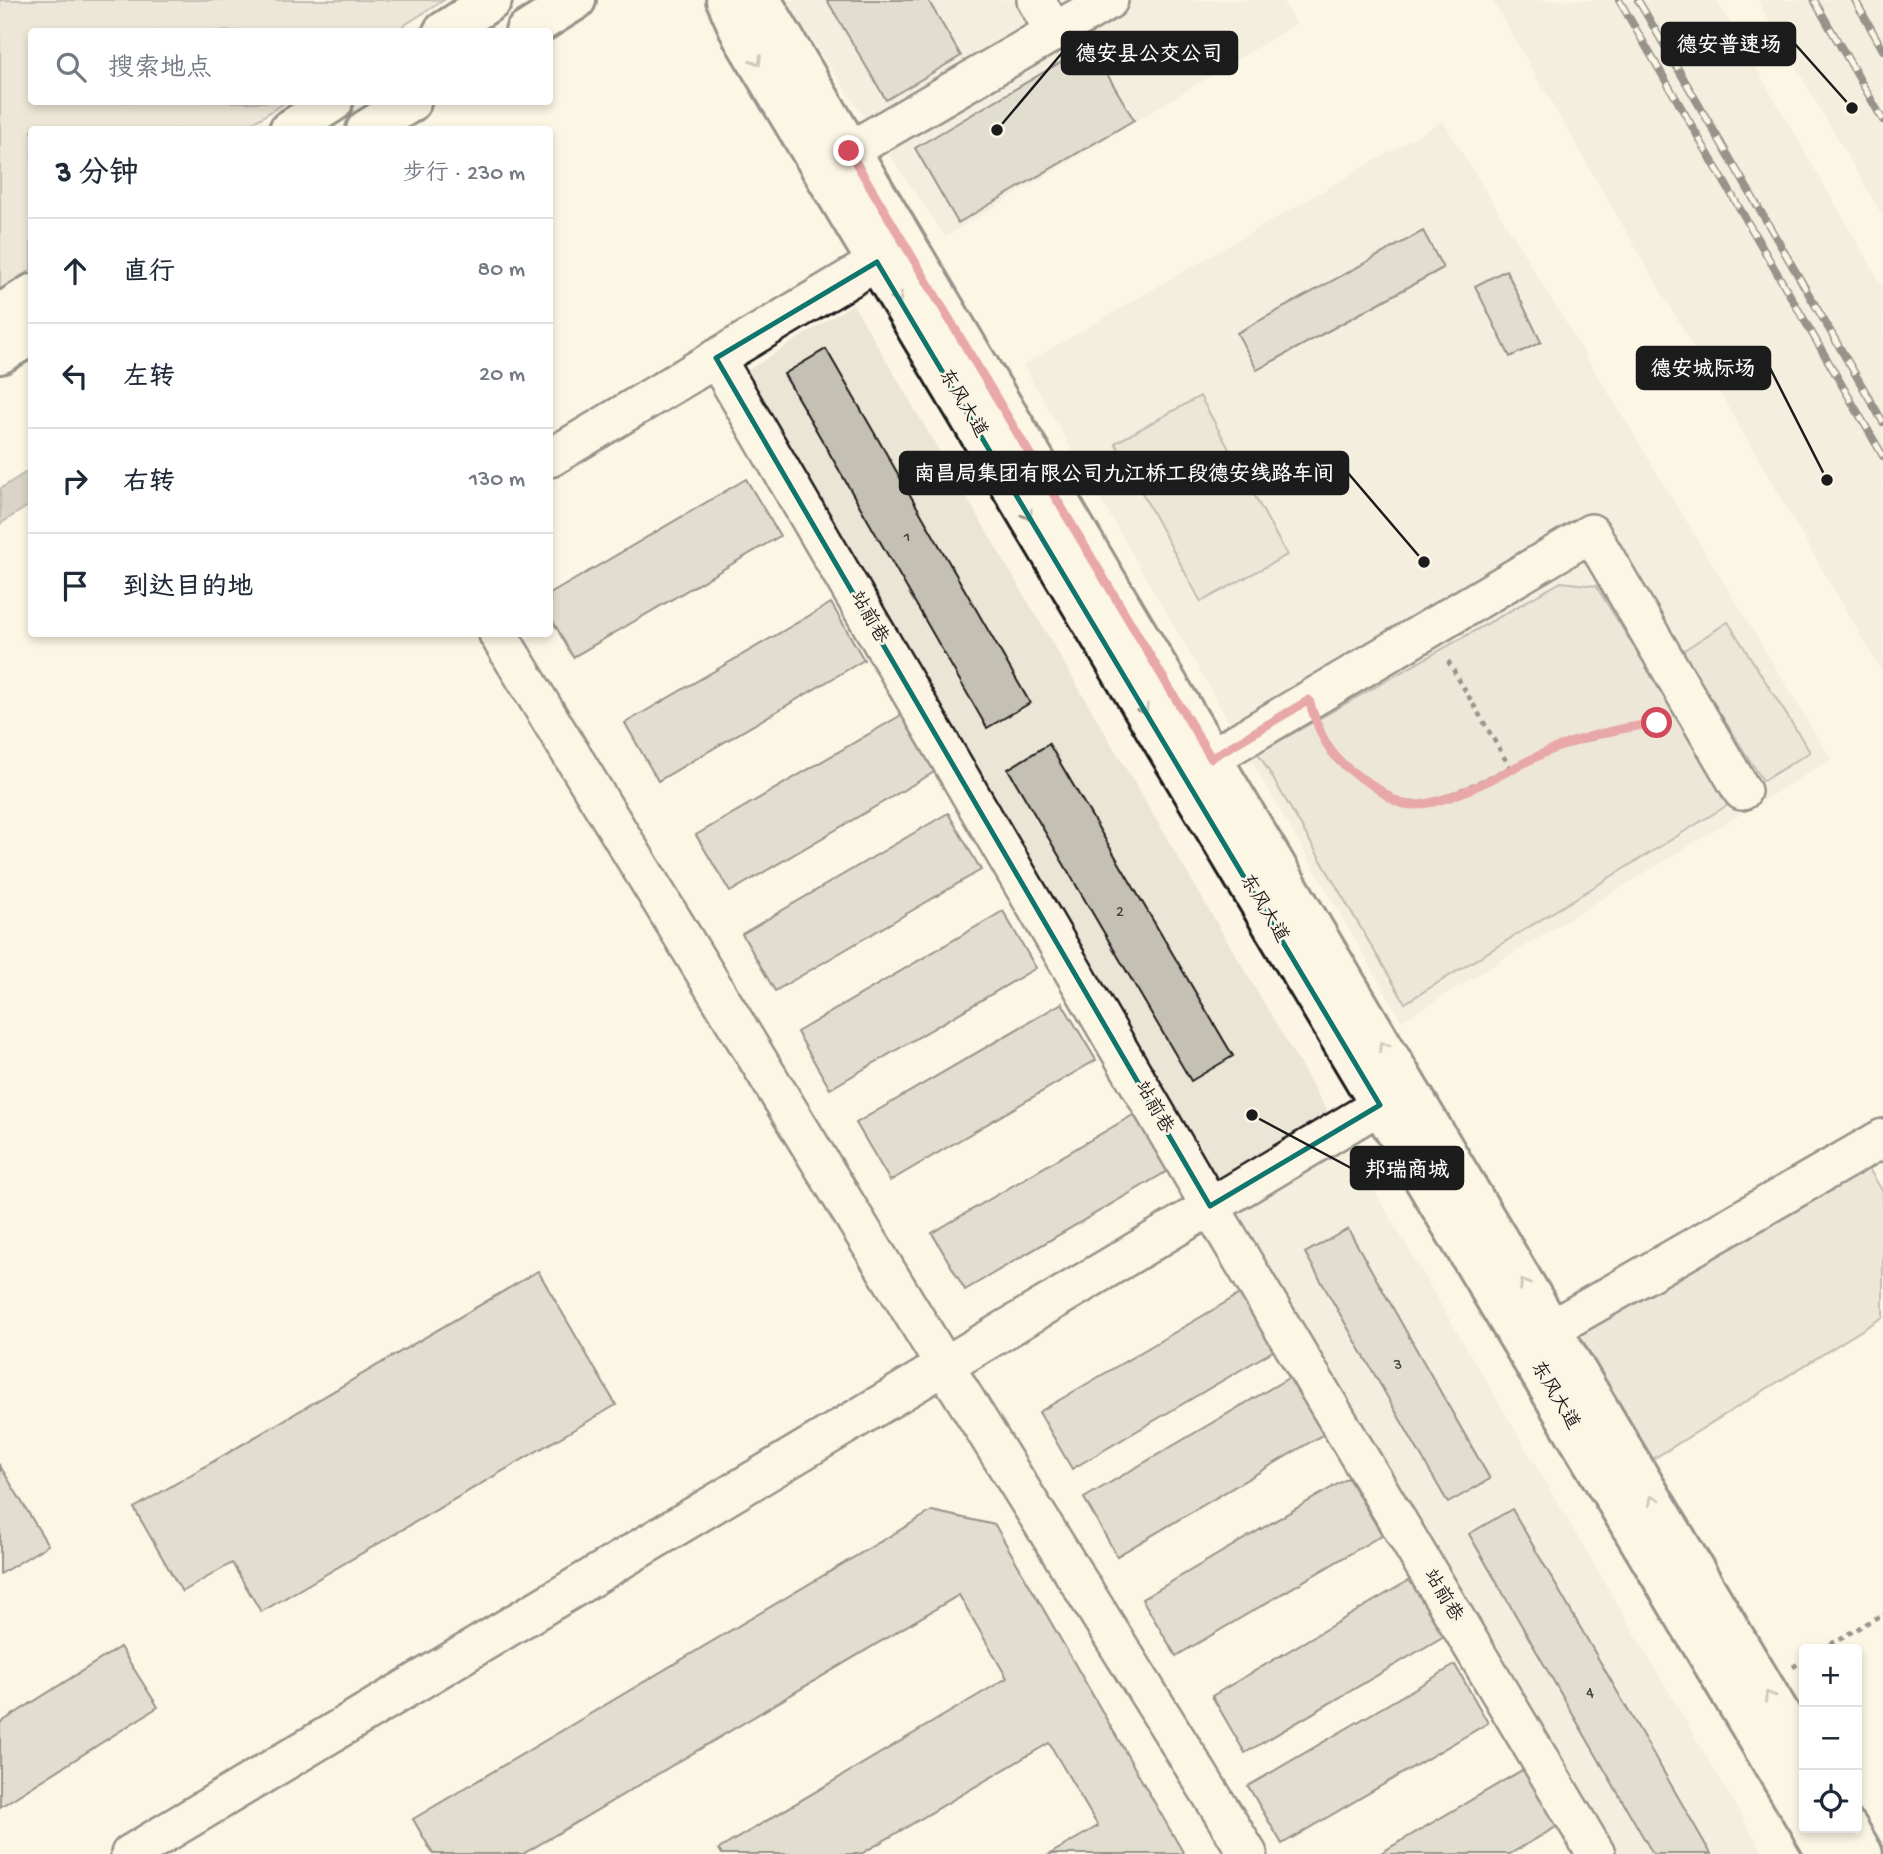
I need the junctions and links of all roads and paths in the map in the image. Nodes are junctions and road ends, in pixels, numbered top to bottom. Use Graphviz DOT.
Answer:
graph roads {
  1 [pos="492,0"];
  2 [pos="576,0"];
  3 [pos="726,0"];
  4 [pos="761,0"];
  5 [pos="1036,0"];
  6 [pos="1109,0"];
  7 [pos="449,28"];
  8 [pos="531,28"];
  9 [pos="1054,32"];
  10 [pos="328,105"];
  11 [pos="406,105"];
  12 [pos="295,126"];
  13 [pos="372,126"];
  14 [pos="849,151"];
  15 [pos="877,262"];
  16 [pos="28,296"];
  17 [pos="0,314"];
  18 [pos="28,337"];
  19 [pos="0,354"];
  20 [pos="716,358"];
  21 [pos="553,456"];
  22 [pos="1429,629"];
  23 [pos="500,637"];
  24 [pos="1309,700"];
  25 [pos="1698,716"];
  26 [pos="1211,758"];
  27 [pos="1511,769"];
  28 [pos="1742,791"];
  29 [pos="1395,1099"];
  30 [pos="1883,1138"];
  31 [pos="1210,1206"];
  32 [pos="1551,1329"];
  33 [pos="944,1365"];
  34 [pos="1883,1614"];
  35 [pos="1831,1644"];
  36 [pos="1799,1746"];
  37 [pos="1799,1807"];
  38 [pos="1814,1833"];
  39 [pos="1851,1833"];
  40 [pos="130,1854"];
  41 [pos="1248,1854"];
  42 [pos="1596,1854"];
  43 [pos="1827,1854"];
  44 [pos="1863,1854"];
  1 -- 7 [label="main road"];
  2 -- 8 [label="main road"];
  3 -- 15 [label="main road, 东风大道, one-way"];
  4 -- 14 [label="main road"];
  5 -- 9 [label="street"];
  6 -- 9 [label="street"];
  9 -- 14 [label="street"];
  10 -- 12 [label="main road"];
  11 -- 13 [label="main road"];
  14 -- 26 [label="main road"];
  15 -- 20 [label="street"];
  15 -- 29 [label="main road, 东风大道, one-way"];
  16 -- 17 [label="main road"];
  18 -- 19 [label="main road"];
  20 -- 21 [label="street"];
  20 -- 31 [label="street, 站前巷"];
  22 -- 24 [label="street"];
  22 -- 25 [label="street"];
  22 -- 27 [label="path"];
  23 -- 33 [label="street"];
  24 -- 26 [label="street"];
  24 -- 27 [label="path"];
  25 -- 27 [label="path"];
  25 -- 28 [label="street"];
  29 -- 26 [label="main road, one-way"];
  29 -- 31 [label="street"];
  32 -- 29 [label="main road, one-way"];
  29 -- 37 [label="main road, 东风大道"];
  30 -- 32 [label="street"];
  31 -- 33 [label="street"];
  31 -- 42 [label="street, 站前巷"];
  36 -- 32 [label="main road, one-way"];
  33 -- 40 [label="street"];
  33 -- 41 [label="street"];
  34 -- 35 [label="path"];
  38 -- 43 [label="main road"];
  39 -- 44 [label="main road"];
}
